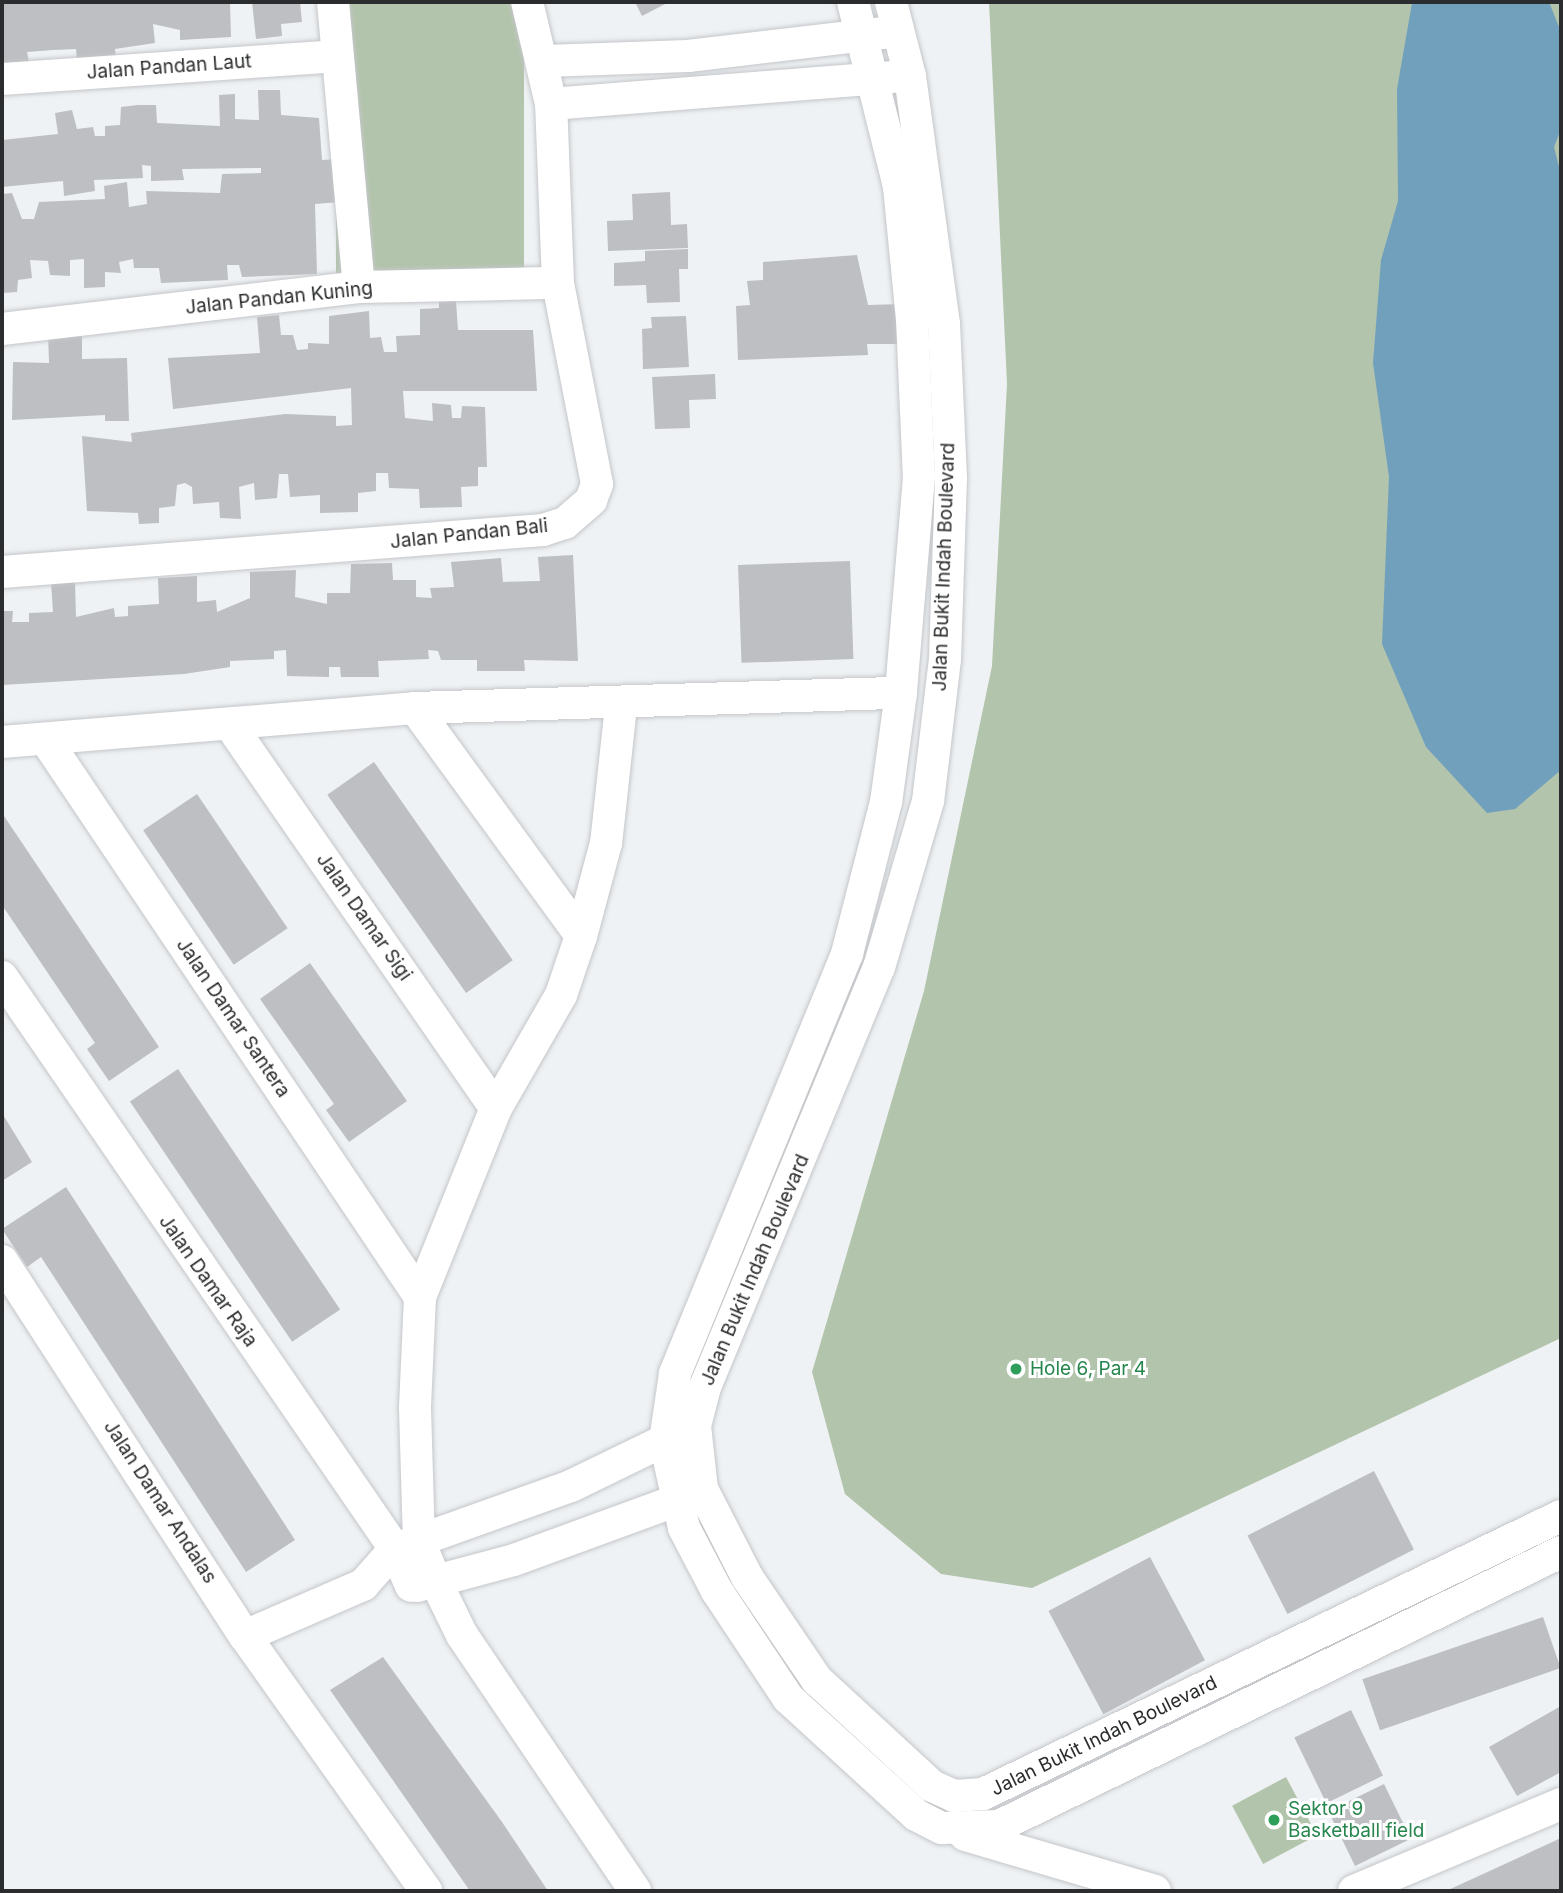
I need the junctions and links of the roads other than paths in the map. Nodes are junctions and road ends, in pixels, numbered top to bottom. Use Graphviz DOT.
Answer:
graph roads {
  1 [pos="333,2"];
  2 [pos="527,2"];
  3 [pos="853,2"];
  4 [pos="891,2"];
  5 [pos="899,32"];
  6 [pos="864,35"];
  7 [pos="337,56"];
  8 [pos="545,61"];
  9 [pos="910,76"];
  10 [pos="870,77"];
  11 [pos="2,79"];
  12 [pos="551,104"];
  13 [pos="558,283"];
  14 [pos="359,287"];
  15 [pos="2,329"];
  16 [pos="2,572"];
  17 [pos="901,693"];
  18 [pos="621,706"];
  19 [pos="415,708"];
  20 [pos="231,726"];
  21 [pos="46,740"];
  22 [pos="2,742"];
  23 [pos="581,936"];
  24 [pos="2,977"];
  25 [pos="496,1108"];
  26 [pos="2,1261"];
  27 [pos="420,1297"];
  28 [pos="695,1426"];
  29 [pos="665,1441"];
  30 [pos="689,1497"];
  31 [pos="1559,1523"];
  32 [pos="407,1545"];
  33 [pos="1561,1552"];
  34 [pos="424,1584"];
  35 [pos="363,1585"];
  36 [pos="245,1636"];
  37 [pos="1561,1804"];
  38 [pos="942,1828"];
  39 [pos="426,1891"];
  40 [pos="635,1891"];
  41 [pos="1155,1891"];
  42 [pos="1354,1891"];
  1 -- 7 [label="street"];
  2 -- 8 [label="street, Jalan Pandan Bali"];
  3 -- 6 [label="street"];
  4 -- 5 [label="street, Jalan Bukit Indah Boulevard"];
  5 -- 6 [label="street"];
  5 -- 9 [label="street, Jalan Bukit Indah Boulevard"];
  6 -- 8 [label="street"];
  6 -- 10 [label="street"];
  7 -- 11 [label="street, Jalan Pandan Laut"];
  7 -- 14 [label="street"];
  8 -- 12 [label="street, Jalan Pandan Bali"];
  9 -- 10 [label="street"];
  9 -- 28 [label="street, Jalan Bukit Indah Boulevard"];
  10 -- 12 [label="street"];
  10 -- 17 [label="street"];
  12 -- 13 [label="street, Jalan Pandan Bali"];
  13 -- 14 [label="street, Jalan Pandan Kuning"];
  13 -- 16 [label="street, Jalan Pandan Bali"];
  14 -- 15 [label="street, Jalan Pandan Kuning"];
  17 -- 18 [label="street"];
  17 -- 29 [label="street"];
  18 -- 19 [label="street"];
  18 -- 23 [label="street"];
  19 -- 20 [label="street"];
  19 -- 23 [label="street"];
  20 -- 21 [label="street"];
  20 -- 25 [label="street, Jalan Damar Sigi"];
  21 -- 22 [label="street"];
  21 -- 27 [label="street, Jalan Damar Santera"];
  23 -- 25 [label="street"];
  24 -- 32 [label="street, Jalan Damar Raja"];
  25 -- 27 [label="street"];
  26 -- 36 [label="street, Jalan Damar Andalas"];
  27 -- 32 [label="street"];
  28 -- 29 [label="street"];
  28 -- 30 [label="street, Jalan Bukit Indah Boulevard"];
  29 -- 30 [label="street"];
  29 -- 32 [label="street"];
  30 -- 31 [label="street, Jalan Bukit Indah Boulevard"];
  30 -- 34 [label="street"];
  30 -- 38 [label="street"];
  32 -- 34 [label="street"];
  32 -- 35 [label="street"];
  33 -- 38 [label="street"];
  34 -- 35 [label="street"];
  34 -- 40 [label="street"];
  35 -- 36 [label="street"];
  36 -- 39 [label="street, Jalan Damar Andalas"];
  37 -- 42 [label="street"];
  38 -- 41 [label="street"];
}
